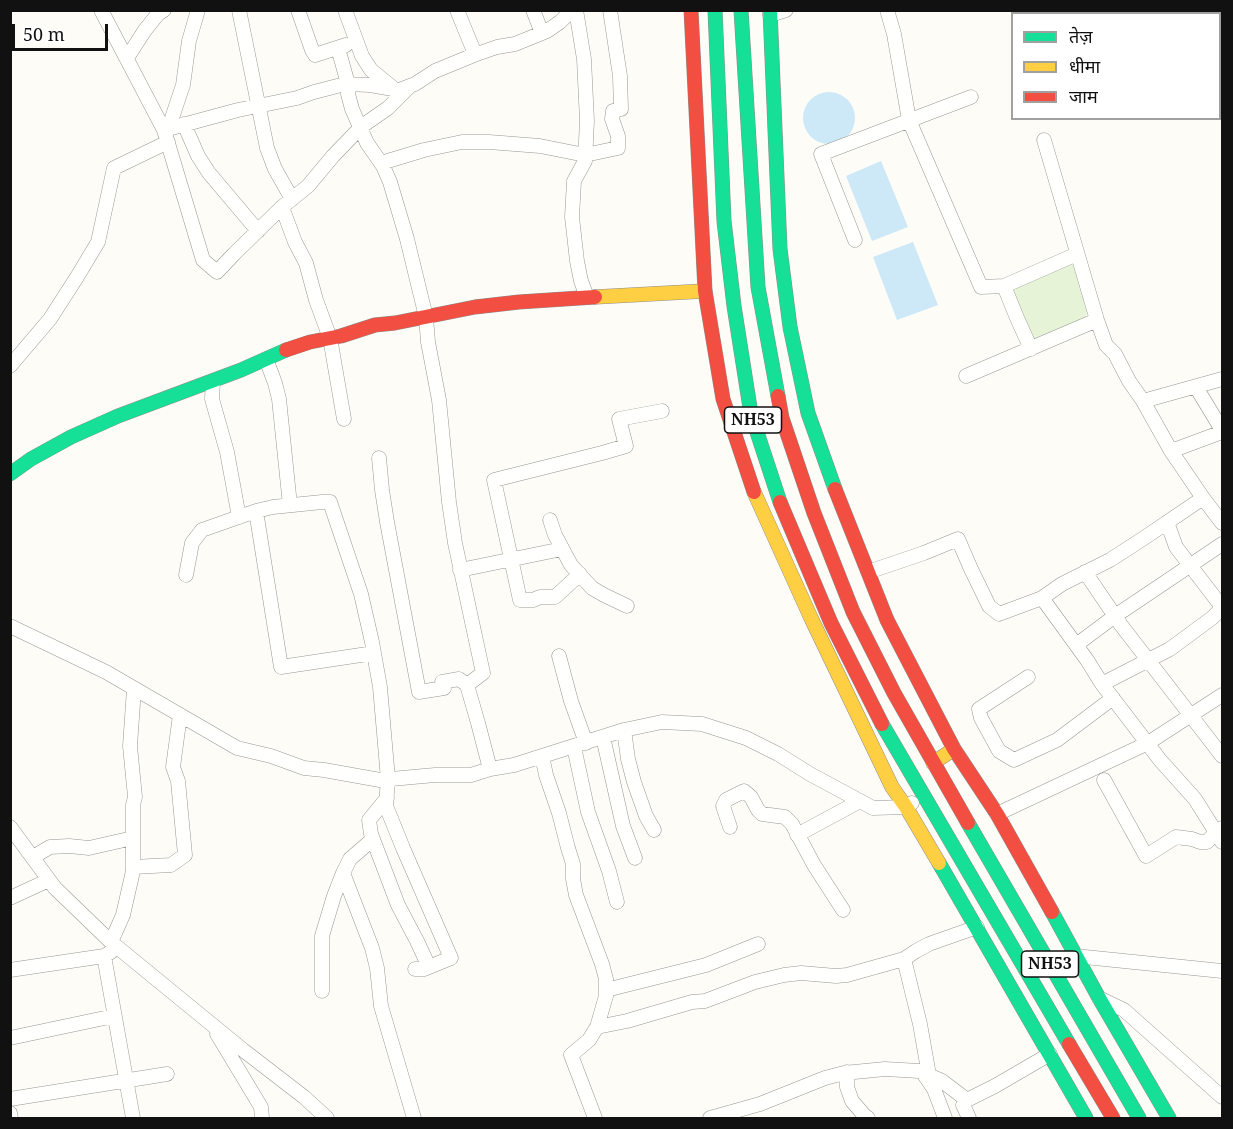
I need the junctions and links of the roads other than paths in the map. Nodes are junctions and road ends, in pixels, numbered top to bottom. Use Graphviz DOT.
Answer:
graph roads {
  1 [pos="101,10"];
  2 [pos="164,10"];
  3 [pos="198,10"];
  4 [pos="239,10"];
  5 [pos="298,10"];
  6 [pos="457,10"];
  7 [pos="533,10"];
  8 [pos="574,10"];
  9 [pos="610,10"];
  10 [pos="691,10"];
  11 [pos="715,10"];
  12 [pos="741,10"];
  13 [pos="786,10"];
  14 [pos="887,10"];
  15 [pos="346,11"];
  16 [pos="770,13"];
  17 [pos="542,33"];
  18 [pos="357,42"];
  19 [pos="338,48"];
  20 [pos="475,54"];
  21 [pos="127,58"];
  22 [pos="348,84"];
  23 [pos="410,86"];
  24 [pos="394,89"];
  25 [pos="971,97"];
  26 [pos="258,106"];
  27 [pos="909,120"];
  28 [pos="360,129"];
  29 [pos="173,131"];
  30 [pos="1044,140"];
  31 [pos="585,154"];
  32 [pos="381,163"];
  33 [pos="287,203"];
  34 [pos="258,231"];
  35 [pos="855,240"];
  36 [pos="1077,254"];
  37 [pos="1004,286"];
  38 [pos="705,291"];
  39 [pos="587,297"];
  40 [pos="426,317"];
  41 [pos="1097,320"];
  42 [pos="330,338"];
  43 [pos="1031,349"];
  44 [pos="266,359"];
  45 [pos="10,366"];
  46 [pos="966,376"];
  47 [pos="1222,379"];
  48 [pos="213,381"];
  49 [pos="1196,387"];
  50 [pos="1143,401"];
  51 [pos="662,411"];
  52 [pos="344,419"];
  53 [pos="1222,431"];
  54 [pos="1171,452"];
  55 [pos="379,458"];
  56 [pos="10,474"];
  57 [pos="1203,498"];
  58 [pos="290,505"];
  59 [pos="256,511"];
  60 [pos="238,517"];
  61 [pos="550,520"];
  62 [pos="1167,522"];
  63 [pos="1222,523"];
  64 [pos="1222,544"];
  65 [pos="562,549"];
  66 [pos="512,559"];
  67 [pos="1190,567"];
  68 [pos="460,570"];
  69 [pos="868,572"];
  70 [pos="1085,572"];
  71 [pos="580,574"];
  72 [pos="186,575"];
  73 [pos="1042,598"];
  74 [pos="627,606"];
  75 [pos="1222,608"];
  76 [pos="1115,616"];
  77 [pos="10,626"];
  78 [pos="1076,645"];
  79 [pos="374,653"];
  80 [pos="559,656"];
  81 [pos="1147,660"];
  82 [pos="1028,677"];
  83 [pos="1102,684"];
  84 [pos="467,685"];
  85 [pos="134,688"];
  86 [pos="1222,695"];
  87 [pos="1113,698"];
  88 [pos="180,715"];
  89 [pos="1191,716"];
  90 [pos="624,730"];
  91 [pos="603,738"];
  92 [pos="1148,743"];
  93 [pos="580,745"];
  94 [pos="954,749"];
  95 [pos="542,756"];
  96 [pos="1222,756"];
  97 [pos="933,763"];
  98 [pos="490,769"];
  99 [pos="388,778"];
  100 [pos="1104,780"];
  101 [pos="923,795"];
  102 [pos="387,798"];
  103 [pos="860,801"];
  104 [pos="906,807"];
  105 [pos="996,814"];
  106 [pos="10,827"];
  107 [pos="730,827"];
  108 [pos="654,830"];
  109 [pos="1221,834"];
  110 [pos="797,835"];
  111 [pos="133,838"];
  112 [pos="373,839"];
  113 [pos="33,857"];
  114 [pos="635,858"];
  115 [pos="133,867"];
  116 [pos="343,873"];
  117 [pos="49,880"];
  118 [pos="10,898"];
  119 [pos="617,902"];
  120 [pos="843,910"];
  121 [pos="977,927"];
  122 [pos="758,944"];
  123 [pos="114,945"];
  124 [pos="104,956"];
  125 [pos="1075,956"];
  126 [pos="904,959"];
  127 [pos="10,970"];
  128 [pos="1222,971"];
  129 [pos="606,990"];
  130 [pos="322,991"];
  131 [pos="1099,998"];
  132 [pos="114,1016"];
  133 [pos="208,1022"];
  134 [pos="597,1026"];
  135 [pos="10,1038"];
  136 [pos="1050,1054"];
  137 [pos="847,1072"];
  138 [pos="167,1074"];
  139 [pos="926,1074"];
  140 [pos="126,1081"];
  141 [pos="1222,1097"];
  142 [pos="10,1099"];
  143 [pos="967,1100"];
  144 [pos="10,1113"];
  145 [pos="11,1119"];
  146 [pos="133,1119"];
  147 [pos="262,1119"];
  148 [pos="327,1119"];
  149 [pos="414,1119"];
  150 [pos="595,1119"];
  151 [pos="710,1119"];
  152 [pos="868,1119"];
  153 [pos="945,1119"];
  154 [pos="969,1119"];
  155 [pos="1086,1119"];
  156 [pos="1113,1119"];
  157 [pos="1139,1119"];
  158 [pos="1169,1119"];
  1 -- 21 [label="street"];
  2 -- 21 [label="street"];
  3 -- 29 [label="street"];
  4 -- 26 [label="street"];
  5 -- 19 [label="street"];
  6 -- 20 [label="street"];
  7 -- 17 [label="street"];
  8 -- 17 [label="street"];
  8 -- 31 [label="street"];
  9 -- 31 [label="street"];
  10 -- 38 [label="main road"];
  11 -- 101 [label="main road, NH53"];
  12 -- 97 [label="main road, NH53"];
  13 -- 16 [label="street"];
  14 -- 27 [label="street"];
  15 -- 18 [label="street"];
  16 -- 69 [label="main road"];
  17 -- 20 [label="street"];
  18 -- 19 [label="street"];
  18 -- 24 [label="street"];
  19 -- 22 [label="street"];
  20 -- 23 [label="street"];
  21 -- 29 [label="street"];
  22 -- 24 [label="street"];
  22 -- 26 [label="street"];
  22 -- 28 [label="street"];
  23 -- 24 [label="street"];
  23 -- 28 [label="street"];
  25 -- 27 [label="street"];
  26 -- 29 [label="street"];
  26 -- 33 [label="street"];
  27 -- 35 [label="street"];
  27 -- 37 [label="street"];
  28 -- 32 [label="street"];
  28 -- 33 [label="street"];
  29 -- 34 [label="street"];
  29 -- 34 [label="street"];
  29 -- 45 [label="street"];
  30 -- 36 [label="street"];
  31 -- 32 [label="street"];
  31 -- 39 [label="street"];
  32 -- 40 [label="street"];
  33 -- 34 [label="street"];
  33 -- 42 [label="street"];
  36 -- 37 [label="street"];
  36 -- 41 [label="street"];
  37 -- 43 [label="street"];
  38 -- 39 [label="main road"];
  38 -- 104 [label="main road"];
  39 -- 40 [label="main road"];
  40 -- 42 [label="main road"];
  40 -- 68 [label="street"];
  41 -- 43 [label="street"];
  41 -- 50 [label="street"];
  42 -- 44 [label="main road"];
  42 -- 52 [label="street"];
  43 -- 46 [label="street"];
  44 -- 48 [label="main road"];
  44 -- 58 [label="street"];
  47 -- 49 [label="street"];
  48 -- 56 [label="main road"];
  48 -- 60 [label="street"];
  49 -- 50 [label="street"];
  49 -- 53 [label="street"];
  50 -- 54 [label="street"];
  51 -- 66 [label="street"];
  53 -- 54 [label="street"];
  54 -- 57 [label="street"];
  55 -- 84 [label="street"];
  57 -- 62 [label="street"];
  57 -- 63 [label="street"];
  58 -- 59 [label="street"];
  58 -- 79 [label="street"];
  59 -- 60 [label="street"];
  59 -- 79 [label="street"];
  60 -- 72 [label="street"];
  61 -- 65 [label="street"];
  62 -- 67 [label="street"];
  62 -- 70 [label="street"];
  64 -- 67 [label="street"];
  65 -- 66 [label="street"];
  65 -- 71 [label="street"];
  66 -- 68 [label="street"];
  66 -- 71 [label="street"];
  67 -- 75 [label="street"];
  67 -- 76 [label="street"];
  68 -- 84 [label="street"];
  69 -- 73 [label="street"];
  69 -- 94 [label="main road"];
  70 -- 73 [label="street"];
  70 -- 76 [label="street"];
  71 -- 74 [label="street"];
  73 -- 78 [label="street"];
  75 -- 81 [label="street"];
  76 -- 78 [label="street"];
  76 -- 81 [label="street"];
  77 -- 85 [label="street"];
  78 -- 83 [label="street"];
  79 -- 99 [label="street"];
  80 -- 93 [label="street"];
  81 -- 83 [label="street"];
  81 -- 89 [label="street"];
  82 -- 87 [label="street"];
  83 -- 87 [label="street"];
  84 -- 98 [label="street"];
  85 -- 88 [label="street"];
  85 -- 111 [label="street"];
  86 -- 89 [label="street"];
  87 -- 92 [label="street"];
  88 -- 99 [label="street"];
  88 -- 115 [label="street"];
  89 -- 92 [label="street"];
  89 -- 96 [label="street"];
  90 -- 91 [label="street"];
  90 -- 103 [label="street"];
  90 -- 108 [label="street"];
  91 -- 93 [label="street"];
  91 -- 114 [label="street"];
  92 -- 105 [label="street"];
  92 -- 109 [label="street"];
  93 -- 95 [label="street"];
  93 -- 119 [label="street"];
  94 -- 97 [label="main road"];
  94 -- 105 [label="main road"];
  95 -- 98 [label="street"];
  95 -- 129 [label="street"];
  97 -- 157 [label="main road, NH53"];
  98 -- 99 [label="street"];
  99 -- 102 [label="street"];
  100 -- 109 [label="street"];
  101 -- 104 [label="street"];
  101 -- 156 [label="main road, NH53"];
  102 -- 112 [label="street"];
  102 -- 112 [label="street"];
  103 -- 104 [label="street"];
  103 -- 110 [label="street"];
  104 -- 121 [label="main road"];
  105 -- 125 [label="main road"];
  106 -- 113 [label="street"];
  107 -- 110 [label="street"];
  110 -- 120 [label="street"];
  111 -- 113 [label="street"];
  111 -- 115 [label="street"];
  112 -- 116 [label="street"];
  113 -- 117 [label="street"];
  115 -- 123 [label="street"];
  116 -- 130 [label="street"];
  116 -- 149 [label="street"];
  117 -- 118 [label="street"];
  117 -- 123 [label="street"];
  121 -- 126 [label="street"];
  121 -- 136 [label="main road"];
  122 -- 129 [label="street"];
  123 -- 124 [label="street"];
  123 -- 133 [label="street"];
  124 -- 127 [label="street"];
  124 -- 132 [label="street"];
  125 -- 128 [label="street"];
  125 -- 131 [label="main road"];
  126 -- 134 [label="street"];
  126 -- 139 [label="street"];
  129 -- 134 [label="street"];
  131 -- 141 [label="street"];
  131 -- 158 [label="main road"];
  132 -- 135 [label="street"];
  132 -- 140 [label="street"];
  133 -- 147 [label="street"];
  133 -- 148 [label="street"];
  134 -- 150 [label="street"];
  136 -- 143 [label="street"];
  136 -- 155 [label="main road"];
  137 -- 139 [label="street"];
  137 -- 151 [label="street"];
  137 -- 152 [label="street"];
  138 -- 140 [label="street"];
  139 -- 143 [label="street"];
  139 -- 153 [label="street"];
  140 -- 142 [label="street"];
  140 -- 146 [label="street"];
  143 -- 154 [label="street"];
  144 -- 145 [label="street"];
}
